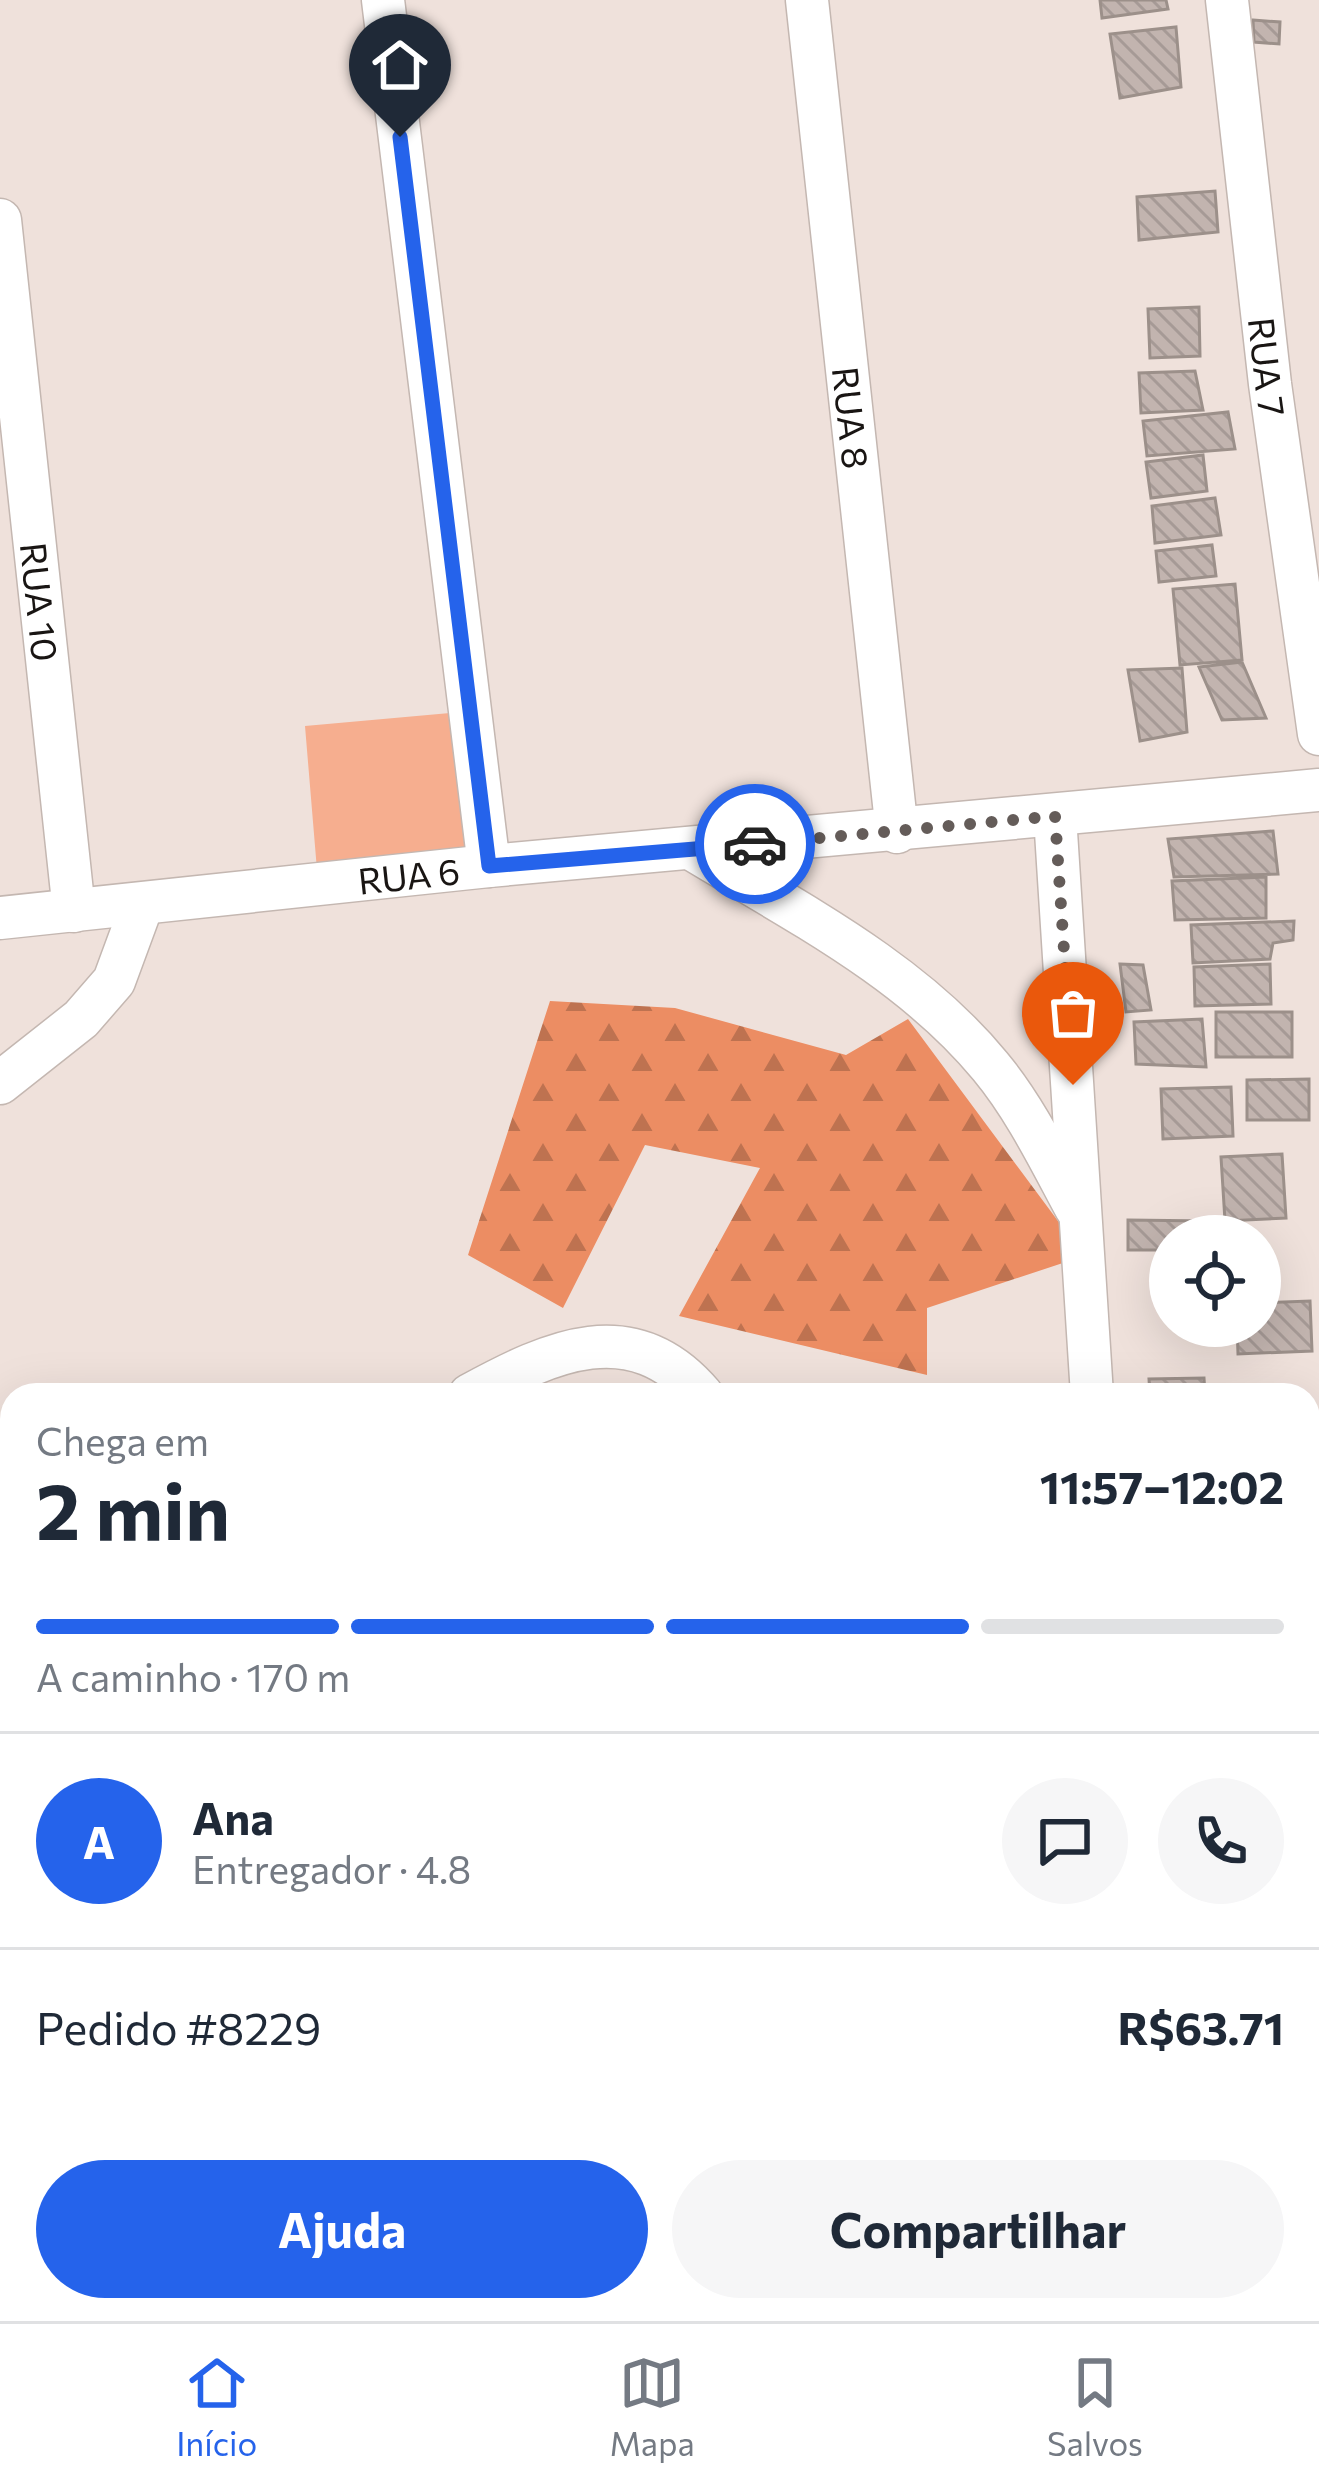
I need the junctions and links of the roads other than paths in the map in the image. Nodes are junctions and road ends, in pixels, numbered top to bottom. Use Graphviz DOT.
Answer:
graph roads {
  1 [pos="383,0"];
  2 [pos="807,0"];
  3 [pos="1227,0"];
  4 [pos="0,220"];
  5 [pos="1319,734"];
  6 [pos="1319,790"];
  7 [pos="1055,816"];
  8 [pos="897,832"];
  9 [pos="692,849"];
  10 [pos="489,866"];
  11 [pos="142,905"];
  12 [pos="74,911"];
  13 [pos="0,918"];
  14 [pos="0,1083"];
  15 [pos="1082,1220"];
  16 [pos="496,1383"];
  17 [pos="692,1383"];
  18 [pos="1091,1383"];
  1 -- 10 [label="street"];
  2 -- 8 [label="street, RUA 8"];
  3 -- 5 [label="street, RUA 7"];
  4 -- 12 [label="street, RUA 10"];
  6 -- 7 [label="street, RUA 6"];
  7 -- 8 [label="street, RUA 6"];
  7 -- 15 [label="street"];
  8 -- 9 [label="street, RUA 6"];
  9 -- 10 [label="street, RUA 6"];
  9 -- 15 [label="street"];
  10 -- 11 [label="street, RUA 6"];
  11 -- 12 [label="street, RUA 6"];
  11 -- 14 [label="street"];
  12 -- 13 [label="street, RUA 6"];
  15 -- 18 [label="street"];
  16 -- 17 [label="street"];
}
